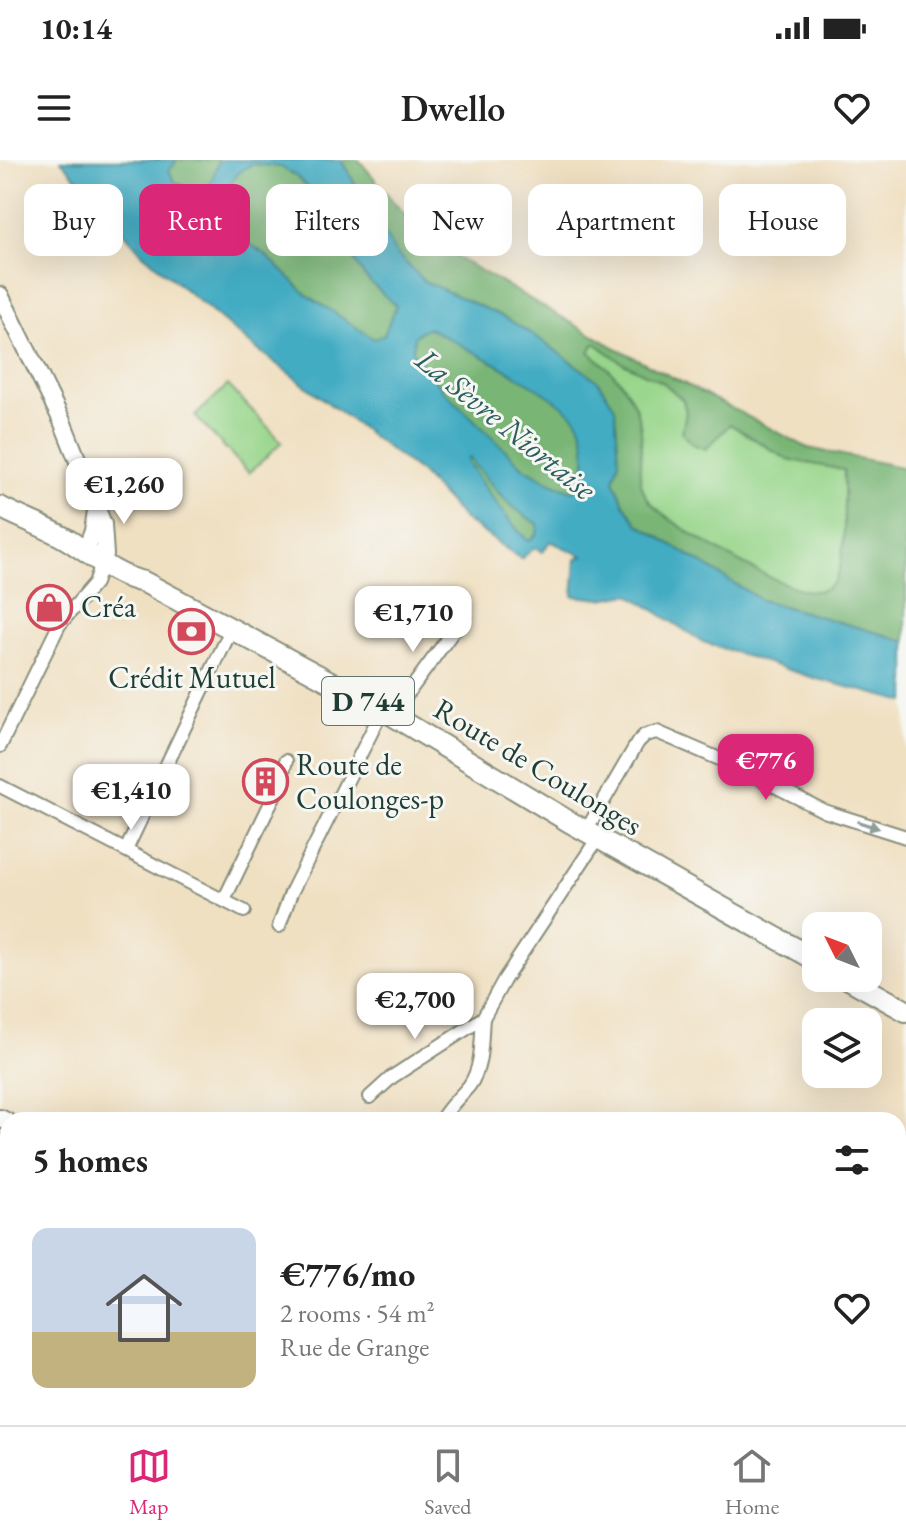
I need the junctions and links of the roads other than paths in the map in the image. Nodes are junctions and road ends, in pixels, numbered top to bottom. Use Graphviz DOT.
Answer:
graph roads {
  1 [pos="0,295"];
  2 [pos="0,507"];
  3 [pos="93,556"];
  4 [pos="465,615"];
  5 [pos="232,628"];
  6 [pos="387,712"];
  7 [pos="0,746"];
  8 [pos="286,761"];
  9 [pos="0,786"];
  10 [pos="592,834"];
  11 [pos="906,837"];
  12 [pos="126,850"];
  13 [pos="224,900"];
  14 [pos="244,911"];
  15 [pos="279,926"];
  16 [pos="802,952"];
  17 [pos="872,992"];
  18 [pos="906,1011"];
  19 [pos="483,1018"];
  20 [pos="370,1097"];
  21 [pos="445,1112"];
  1 -- 3 [label="street"];
  2 -- 3 [label="main road, Route de Coulonges / D 744"];
  3 -- 5 [label="main road, Route de Coulonges / D 744"];
  3 -- 7 [label="street"];
  4 -- 6 [label="street"];
  5 -- 6 [label="main road, Route de Coulonges / D 744"];
  5 -- 12 [label="street"];
  6 -- 10 [label="main road, Route de Coulonges / D 744"];
  6 -- 15 [label="street"];
  8 -- 13 [label="street"];
  9 -- 12 [label="street"];
  10 -- 11 [label="street, one-way"];
  10 -- 16 [label="main road, Route de Coulonges / D 744"];
  10 -- 19 [label="street"];
  12 -- 13 [label="street"];
  13 -- 14 [label="street"];
  17 -- 18 [label="main road"];
  19 -- 20 [label="street"];
  19 -- 21 [label="street"];
}
